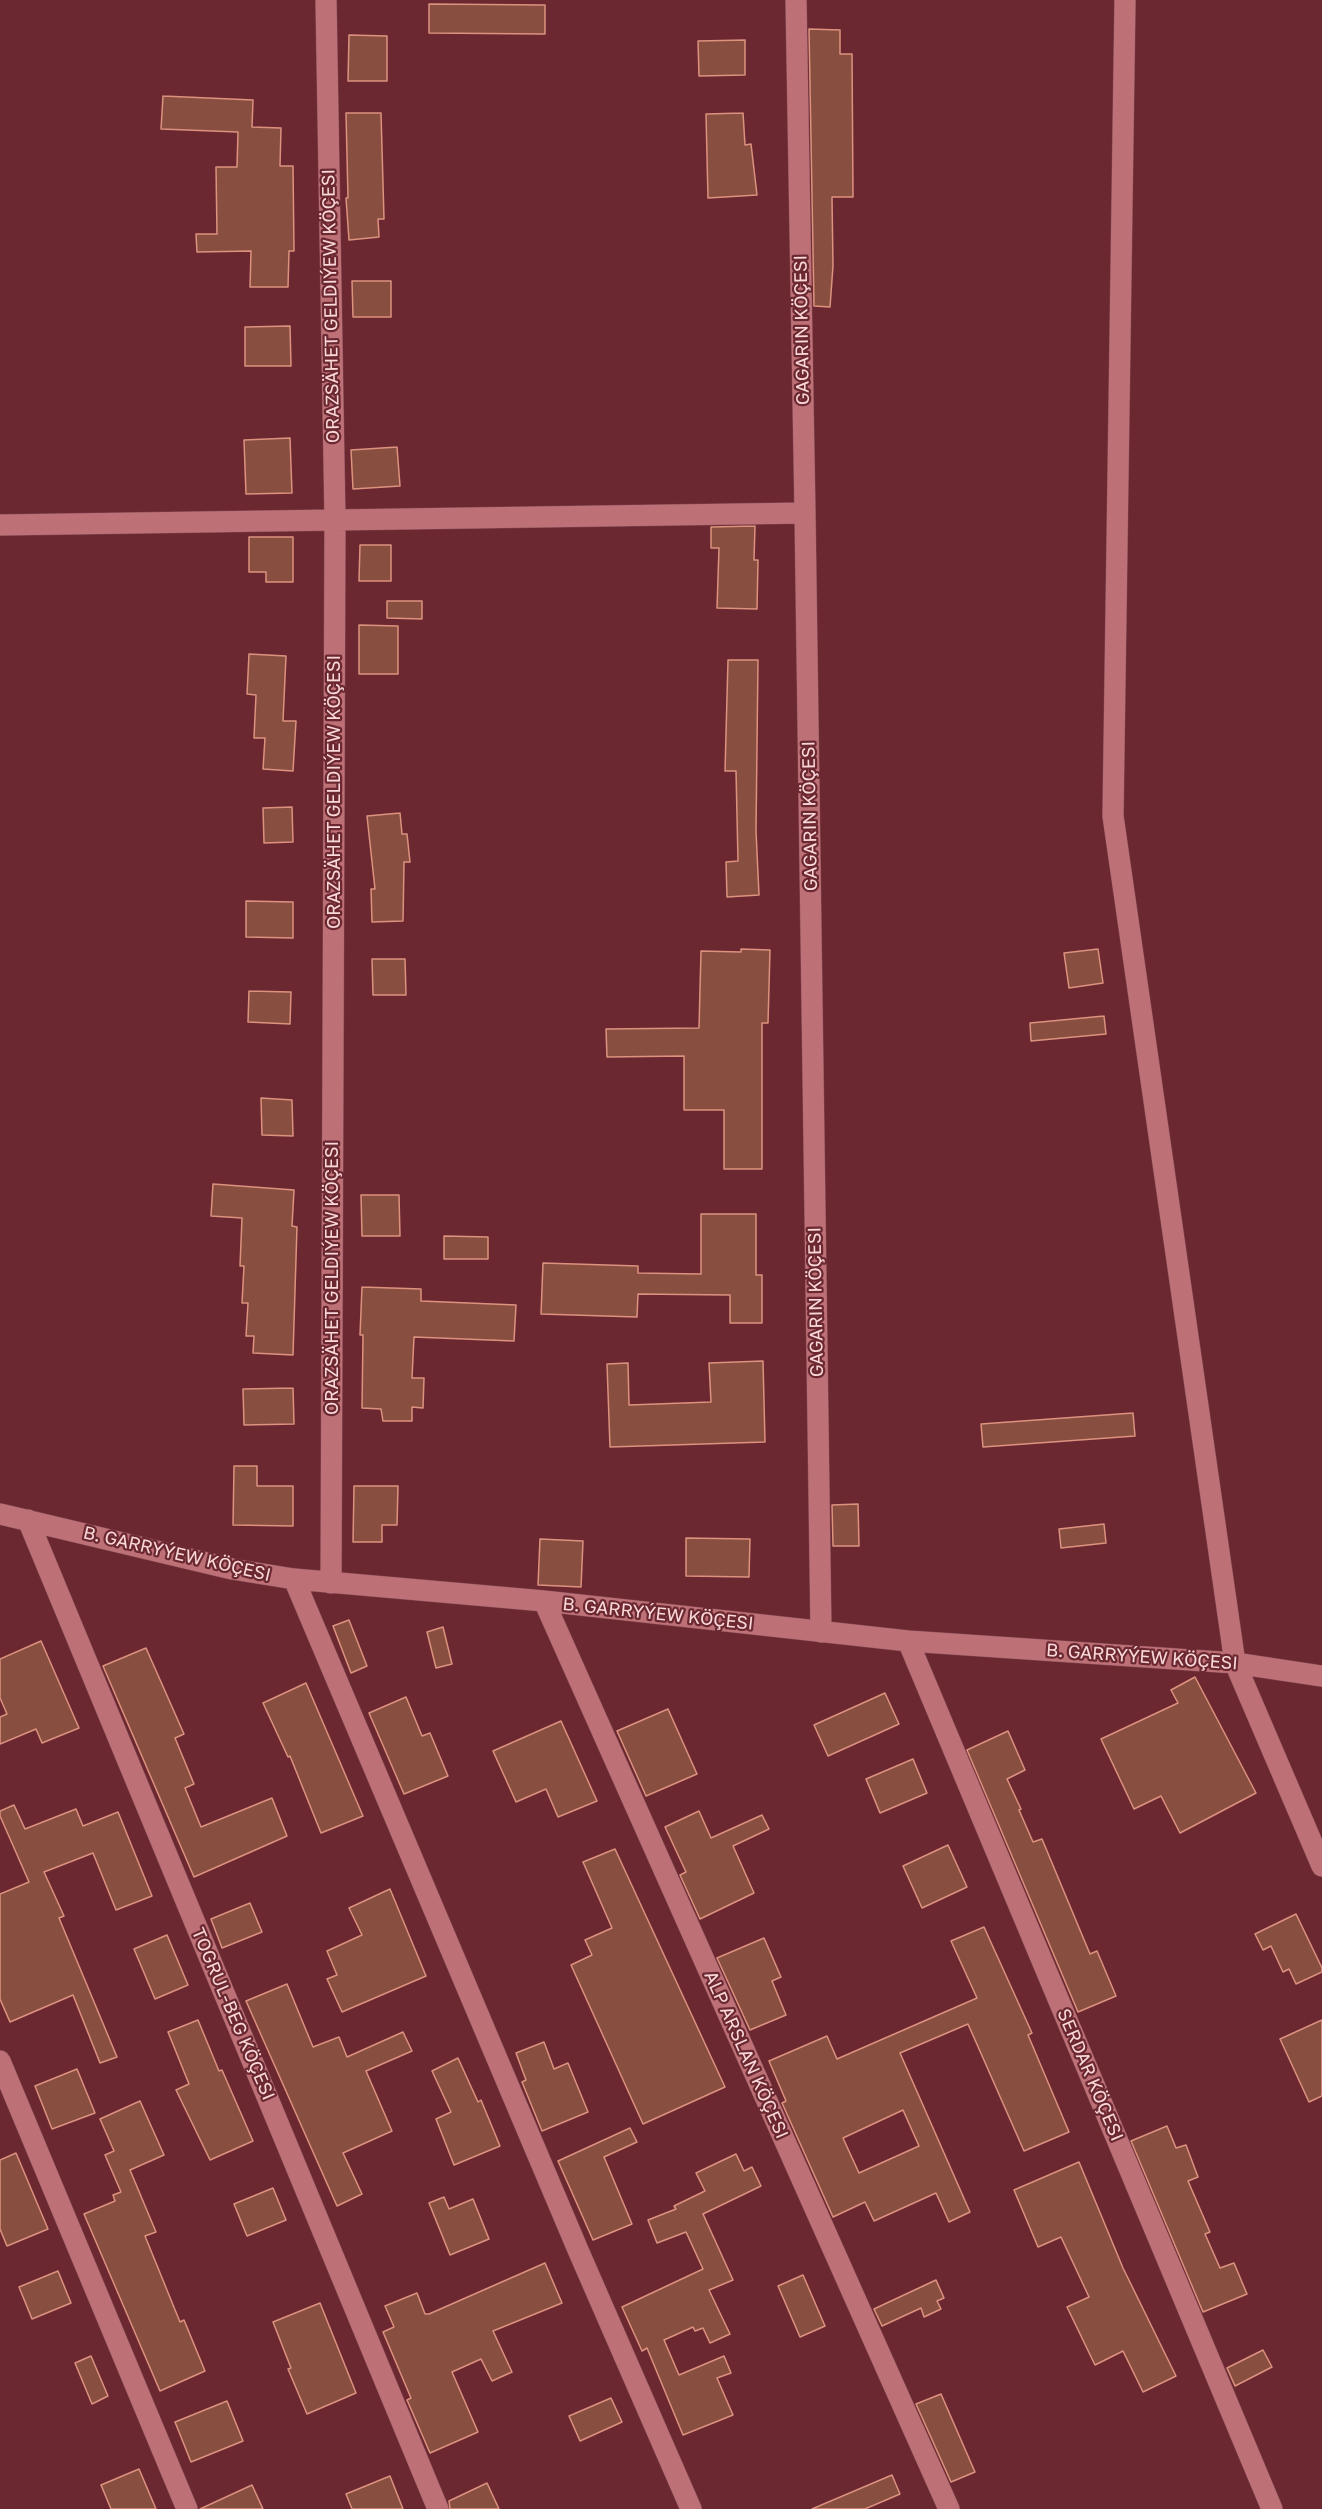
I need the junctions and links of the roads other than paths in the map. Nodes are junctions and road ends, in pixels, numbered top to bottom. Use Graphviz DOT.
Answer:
graph roads {
  1 [pos="326,0"];
  2 [pos="796,0"];
  3 [pos="1125,0"];
  4 [pos="806,513"];
  5 [pos="335,520"];
  6 [pos="0,525"];
  7 [pos="0,1514"];
  8 [pos="28,1520"];
  9 [pos="294,1579"];
  10 [pos="331,1583"];
  11 [pos="544,1602"];
  12 [pos="821,1632"];
  13 [pos="908,1641"];
  14 [pos="1235,1663"];
  15 [pos="1322,1676"];
  16 [pos="1322,1866"];
  17 [pos="0,2061"];
  18 [pos="187,2509"];
  19 [pos="438,2509"];
  20 [pos="691,2509"];
  21 [pos="949,2509"];
  22 [pos="1272,2509"];
  1 -- 5 [label="street, ORAZSÄHET GELDIÝEW KÖÇESI"];
  2 -- 4 [label="street, GAGARIN KÖÇESI"];
  3 -- 14 [label="street"];
  4 -- 5 [label="street"];
  4 -- 12 [label="street, GAGARIN KÖÇESI"];
  5 -- 6 [label="street"];
  5 -- 10 [label="street, ORAZSÄHET GELDIÝEW KÖÇESI"];
  7 -- 8 [label="street, B. GARRYÝEW KÖÇESI"];
  8 -- 9 [label="street, B. GARRYÝEW KÖÇESI"];
  8 -- 19 [label="street, TOGRUL-BEG KÖÇESI"];
  9 -- 10 [label="street, B. GARRYÝEW KÖÇESI"];
  9 -- 20 [label="street"];
  10 -- 11 [label="street, B. GARRYÝEW KÖÇESI"];
  11 -- 12 [label="street, B. GARRYÝEW KÖÇESI"];
  11 -- 21 [label="street, ALP ARSLAN KÖÇESI"];
  12 -- 13 [label="street, B. GARRYÝEW KÖÇESI"];
  13 -- 14 [label="street, B. GARRYÝEW KÖÇESI"];
  13 -- 22 [label="street, SERDAR KÖÇESI"];
  14 -- 15 [label="street, B. GARRYÝEW KÖÇESI"];
  14 -- 16 [label="street"];
  17 -- 18 [label="street"];
}
